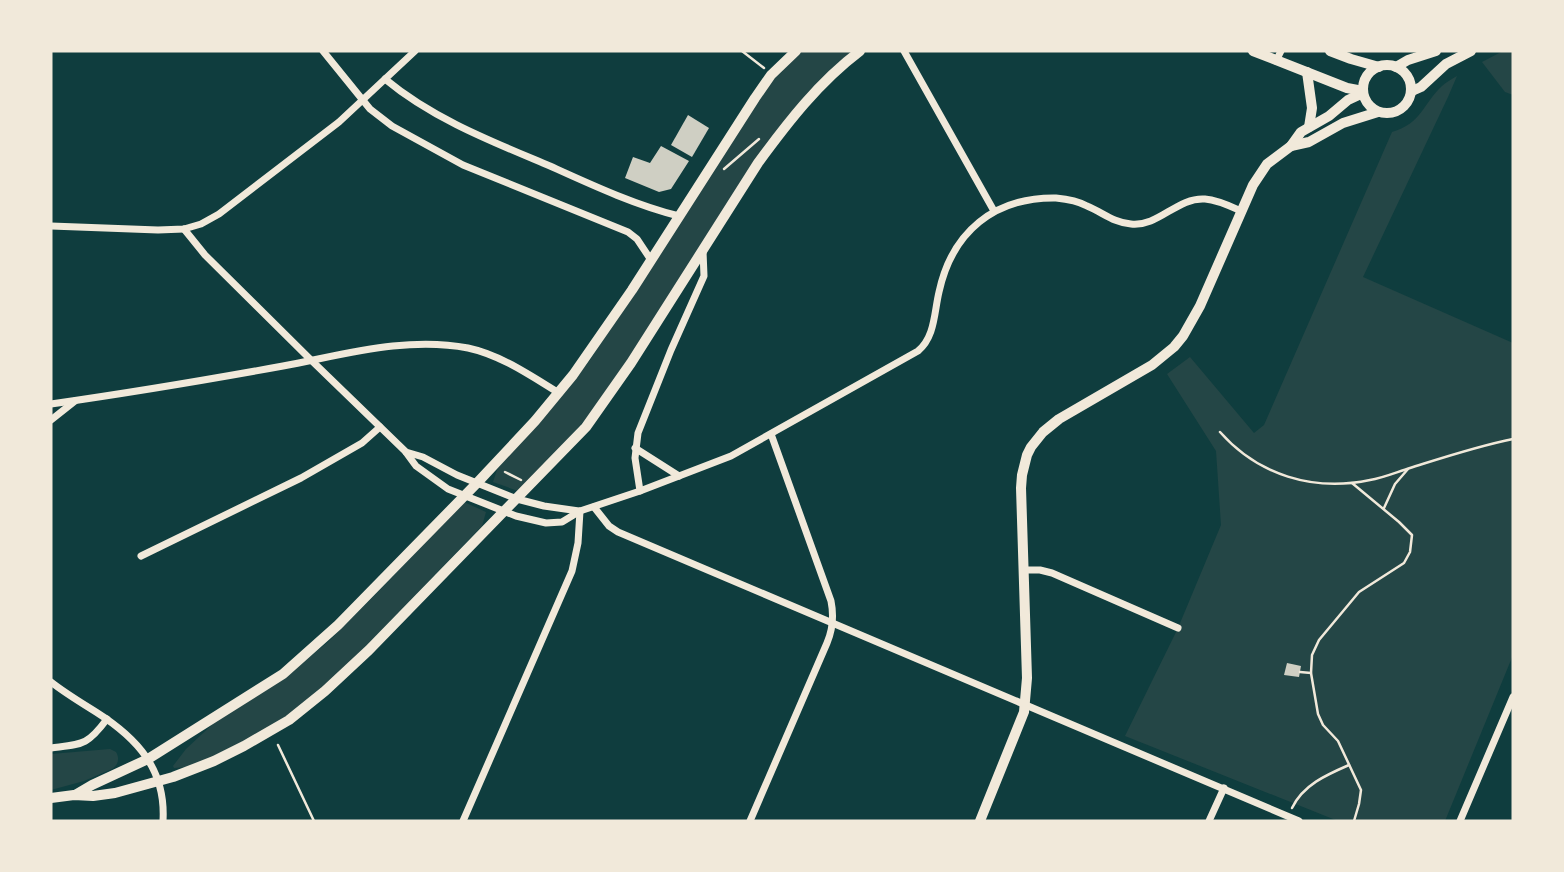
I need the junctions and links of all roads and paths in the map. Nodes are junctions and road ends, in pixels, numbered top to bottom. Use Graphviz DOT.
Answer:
graph roads {
  1 [pos="323,51"];
  2 [pos="415,51"];
  3 [pos="742,51"];
  4 [pos="796,51"];
  5 [pos="860,51"];
  6 [pos="904,51"];
  7 [pos="1253,51"];
  8 [pos="1330,51"];
  9 [pos="1436,51"];
  10 [pos="1471,51"];
  11 [pos="1278,56"];
  12 [pos="1378,66"];
  13 [pos="1396,67"];
  14 [pos="1307,72"];
  15 [pos="771,75"];
  16 [pos="385,79"];
  17 [pos="1412,90"];
  18 [pos="1363,92"];
  19 [pos="362,100"];
  20 [pos="1378,112"];
  21 [pos="1309,127"];
  22 [pos="766,144"];
  23 [pos="1291,146"];
  24 [pos="722,164"];
  25 [pos="994,211"];
  26 [pos="1241,211"];
  27 [pos="680,216"];
  28 [pos="51,226"];
  29 [pos="184,229"];
  30 [pos="703,251"];
  31 [pos="651,260"];
  32 [pos="311,360"];
  33 [pos="559,393"];
  34 [pos="76,400"];
  35 [pos="51,404"];
  36 [pos="51,420"];
  37 [pos="380,427"];
  38 [pos="1220,432"];
  39 [pos="771,434"];
  40 [pos="1513,439"];
  41 [pos="635,448"];
  42 [pos="405,451"];
  43 [pos="499,468"];
  44 [pos="1408,469"];
  45 [pos="679,477"];
  46 [pos="526,482"];
  47 [pos="477,483"];
  48 [pos="1352,483"];
  49 [pos="640,491"];
  50 [pos="464,496"];
  51 [pos="517,499"];
  52 [pos="594,507"];
  53 [pos="1384,509"];
  54 [pos="580,511"];
  55 [pos="503,512"];
  56 [pos="141,556"];
  57 [pos="1023,570"];
  58 [pos="833,622"];
  59 [pos="1178,628"];
  60 [pos="1300,671"];
  61 [pos="1311,673"];
  62 [pos="51,682"];
  63 [pos="1513,697"];
  64 [pos="1026,704"];
  65 [pos="107,719"];
  66 [pos="278,746"];
  67 [pos="51,748"];
  68 [pos="148,759"];
  69 [pos="1349,765"];
  70 [pos="159,782"];
  71 [pos="1224,788"];
  72 [pos="74,795"];
  73 [pos="51,798"];
  74 [pos="1289,817"];
  75 [pos="163,821"];
  76 [pos="314,821"];
  77 [pos="463,821"];
  78 [pos="750,821"];
  79 [pos="980,821"];
  80 [pos="1209,821"];
  81 [pos="1299,821"];
  82 [pos="1354,821"];
  83 [pos="1460,821"];
  1 -- 19 [label="street"];
  2 -- 16 [label="street"];
  3 -- 15 [label="path"];
  4 -- 15 [label="main road"];
  5 -- 30 [label="main road"];
  6 -- 25 [label="street"];
  7 -- 11 [label="main road"];
  8 -- 12 [label="main road"];
  9 -- 13 [label="main road"];
  10 -- 17 [label="main road"];
  11 -- 14 [label="main road"];
  12 -- 13 [label="main road"];
  12 -- 18 [label="main road"];
  13 -- 17 [label="main road"];
  14 -- 18 [label="main road"];
  14 -- 21 [label="main road"];
  15 -- 27 [label="main road"];
  16 -- 19 [label="street"];
  16 -- 27 [label="street"];
  17 -- 20 [label="main road"];
  18 -- 20 [label="main road"];
  18 -- 21 [label="main road"];
  19 -- 29 [label="street"];
  19 -- 31 [label="street"];
  20 -- 23 [label="main road"];
  21 -- 23 [label="main road"];
  22 -- 24 [label="path"];
  23 -- 26 [label="main road"];
  25 -- 26 [label="street"];
  25 -- 39 [label="street"];
  26 -- 57 [label="main road"];
  27 -- 31 [label="main road"];
  28 -- 29 [label="street"];
  29 -- 32 [label="street"];
  30 -- 41 [label="street"];
  30 -- 51 [label="main road"];
  31 -- 33 [label="main road"];
  32 -- 33 [label="street"];
  32 -- 34 [label="street"];
  32 -- 37 [label="street"];
  33 -- 47 [label="main road"];
  34 -- 35 [label="street"];
  34 -- 36 [label="street"];
  37 -- 42 [label="street"];
  37 -- 56 [label="street"];
  38 -- 48 [label="path"];
  39 -- 45 [label="street"];
  39 -- 58 [label="street"];
  40 -- 44 [label="path"];
  41 -- 45 [label="street"];
  41 -- 49 [label="street"];
  42 -- 47 [label="street"];
  42 -- 50 [label="street"];
  43 -- 46 [label="path"];
  44 -- 48 [label="path"];
  44 -- 53 [label="path"];
  45 -- 49 [label="street"];
  47 -- 50 [label="main road"];
  47 -- 51 [label="street"];
  48 -- 53 [label="path"];
  49 -- 52 [label="street"];
  50 -- 55 [label="street"];
  50 -- 68 [label="main road"];
  51 -- 54 [label="street"];
  51 -- 55 [label="main road"];
  52 -- 54 [label="street"];
  52 -- 58 [label="street"];
  53 -- 61 [label="path"];
  54 -- 55 [label="street"];
  54 -- 77 [label="street"];
  55 -- 70 [label="main road"];
  57 -- 59 [label="street"];
  57 -- 64 [label="main road"];
  58 -- 64 [label="street"];
  58 -- 78 [label="street"];
  60 -- 61 [label="path"];
  61 -- 69 [label="path"];
  62 -- 65 [label="street"];
  63 -- 83 [label="street"];
  64 -- 71 [label="street"];
  64 -- 79 [label="main road"];
  65 -- 67 [label="street"];
  65 -- 68 [label="street"];
  66 -- 76 [label="path"];
  68 -- 70 [label="street"];
  68 -- 72 [label="main road"];
  69 -- 74 [label="path"];
  69 -- 82 [label="path"];
  70 -- 72 [label="main road"];
  70 -- 75 [label="street"];
  71 -- 74 [label="street"];
  71 -- 80 [label="street"];
  72 -- 73 [label="main road"];
  74 -- 81 [label="street"];
}
